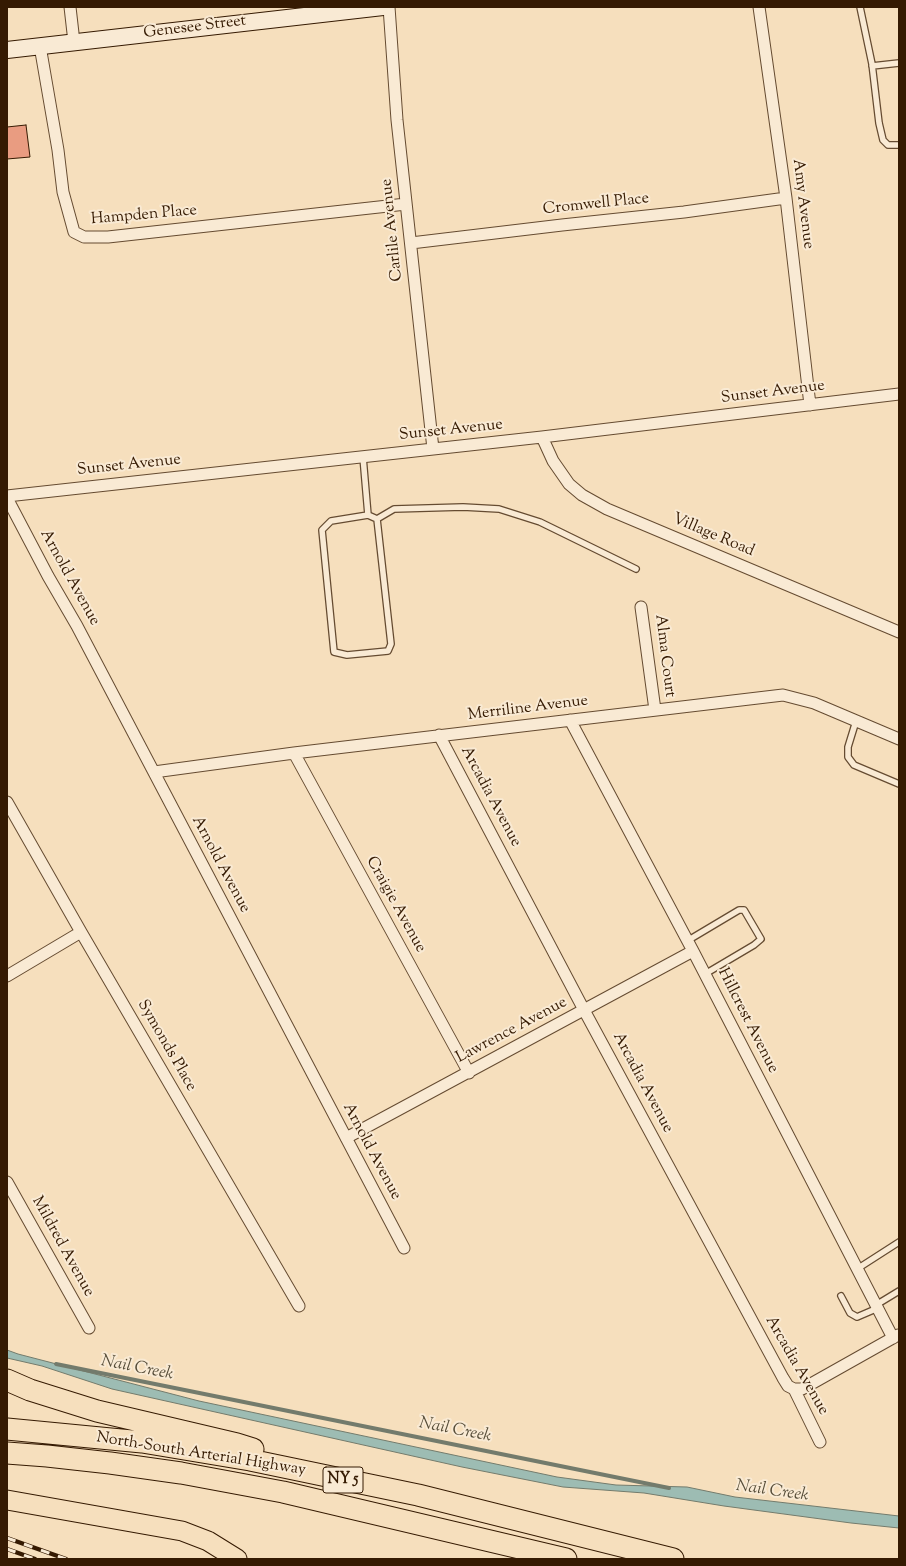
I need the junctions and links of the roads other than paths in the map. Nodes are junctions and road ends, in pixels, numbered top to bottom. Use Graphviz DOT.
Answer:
graph roads {
  1 [pos="70,7"];
  2 [pos="383,7"];
  3 [pos="389,7"];
  4 [pos="759,7"];
  5 [pos="860,7"];
  6 [pos="74,42"];
  7 [pos="40,46"];
  8 [pos="7,50"];
  9 [pos="899,62"];
  10 [pos="872,66"];
  11 [pos="899,145"];
  12 [pos="786,198"];
  13 [pos="406,204"];
  14 [pos="411,243"];
  15 [pos="899,394"];
  16 [pos="810,405"];
  17 [pos="542,436"];
  18 [pos="433,449"];
  19 [pos="363,457"];
  20 [pos="7,497"];
  21 [pos="368,515"];
  22 [pos="377,520"];
  23 [pos="636,569"];
  24 [pos="641,607"];
  25 [pos="899,632"];
  26 [pos="655,710"];
  27 [pos="570,720"];
  28 [pos="856,721"];
  29 [pos="440,735"];
  30 [pos="899,739"];
  31 [pos="294,753"];
  32 [pos="154,772"];
  33 [pos="899,784"];
  34 [pos="7,802"];
  35 [pos="81,932"];
  36 [pos="687,941"];
  37 [pos="693,951"];
  38 [pos="705,974"];
  39 [pos="7,976"];
  40 [pos="584,1010"];
  41 [pos="469,1073"];
  42 [pos="346,1138"];
  43 [pos="7,1182"];
  44 [pos="899,1242"];
  45 [pos="404,1248"];
  46 [pos="857,1268"];
  47 [pos="899,1291"];
  48 [pos="841,1296"];
  49 [pos="299,1306"];
  50 [pos="877,1306"];
  51 [pos="90,1328"];
  52 [pos="896,1336"];
  53 [pos="7,1380"];
  54 [pos="794,1389"];
  55 [pos="7,1429"];
  56 [pos="820,1442"];
  57 [pos="7,1453"];
  58 [pos="340,1479"];
  59 [pos="7,1500"];
  60 [pos="236,1559"];
  61 [pos="566,1559"];
  62 [pos="673,1559"];
  1 -- 6 [label="street"];
  2 -- 6 [label="main road, Genesee Street"];
  3 -- 13 [label="street, Carlile Avenue"];
  4 -- 12 [label="street, Amy Avenue"];
  5 -- 10 [label="lane"];
  6 -- 7 [label="main road, Genesee Street"];
  7 -- 8 [label="main road, Genesee Street"];
  7 -- 13 [label="street, Hampden Place"];
  9 -- 10 [label="lane"];
  10 -- 11 [label="lane"];
  12 -- 14 [label="street, Cromwell Place"];
  12 -- 16 [label="street, Amy Avenue"];
  13 -- 14 [label="street, Carlile Avenue"];
  14 -- 18 [label="street, Carlile Avenue"];
  15 -- 16 [label="street, Sunset Avenue"];
  16 -- 17 [label="street, Sunset Avenue"];
  17 -- 18 [label="street, Sunset Avenue"];
  17 -- 25 [label="street, Village Road"];
  18 -- 19 [label="street, Sunset Avenue"];
  19 -- 20 [label="street, Sunset Avenue"];
  19 -- 21 [label="lane"];
  20 -- 32 [label="street, Arnold Avenue"];
  21 -- 22 [label="lane"];
  21 -- 22 [label="lane"];
  22 -- 23 [label="lane"];
  24 -- 26 [label="street, Alma Court"];
  26 -- 27 [label="street, Merriline Avenue"];
  26 -- 28 [label="street, Merriline Avenue"];
  27 -- 29 [label="street, Merriline Avenue"];
  27 -- 36 [label="street, Hillcrest Avenue"];
  28 -- 30 [label="street, Merriline Avenue"];
  28 -- 33 [label="lane"];
  29 -- 31 [label="street, Merriline Avenue"];
  29 -- 40 [label="street, Arcadia Avenue"];
  31 -- 32 [label="street, Merriline Avenue"];
  31 -- 41 [label="street, Craigie Avenue"];
  32 -- 42 [label="street, Arnold Avenue"];
  34 -- 35 [label="street, Symonds Place"];
  35 -- 39 [label="street"];
  35 -- 49 [label="street, Symonds Place"];
  36 -- 37 [label="street, Hillcrest Avenue"];
  36 -- 38 [label="lane"];
  37 -- 38 [label="street, Hillcrest Avenue"];
  37 -- 40 [label="street, Lawrence Avenue"];
  38 -- 46 [label="street, Hillcrest Avenue"];
  40 -- 41 [label="street, Lawrence Avenue"];
  40 -- 54 [label="street, Arcadia Avenue"];
  41 -- 42 [label="street, Lawrence Avenue"];
  42 -- 45 [label="street, Arnold Avenue"];
  43 -- 51 [label="street, Mildred Avenue"];
  44 -- 46 [label="lane"];
  46 -- 50 [label="street, Hillcrest Avenue"];
  47 -- 50 [label="lane"];
  48 -- 50 [label="lane"];
  50 -- 52 [label="street, Hillcrest Avenue"];
  52 -- 54 [label="street"];
  53 -- 58 [label="highway"];
  54 -- 56 [label="street, Arcadia Avenue"];
  55 -- 58 [label="highway, North-South Arterial Highway / NY 5"];
  57 -- 61 [label="highway, North-South Arterial Highway / NY 5"];
  58 -- 62 [label="highway, North-South Arterial Highway / NY 5"];
  59 -- 60 [label="highway"];
}
